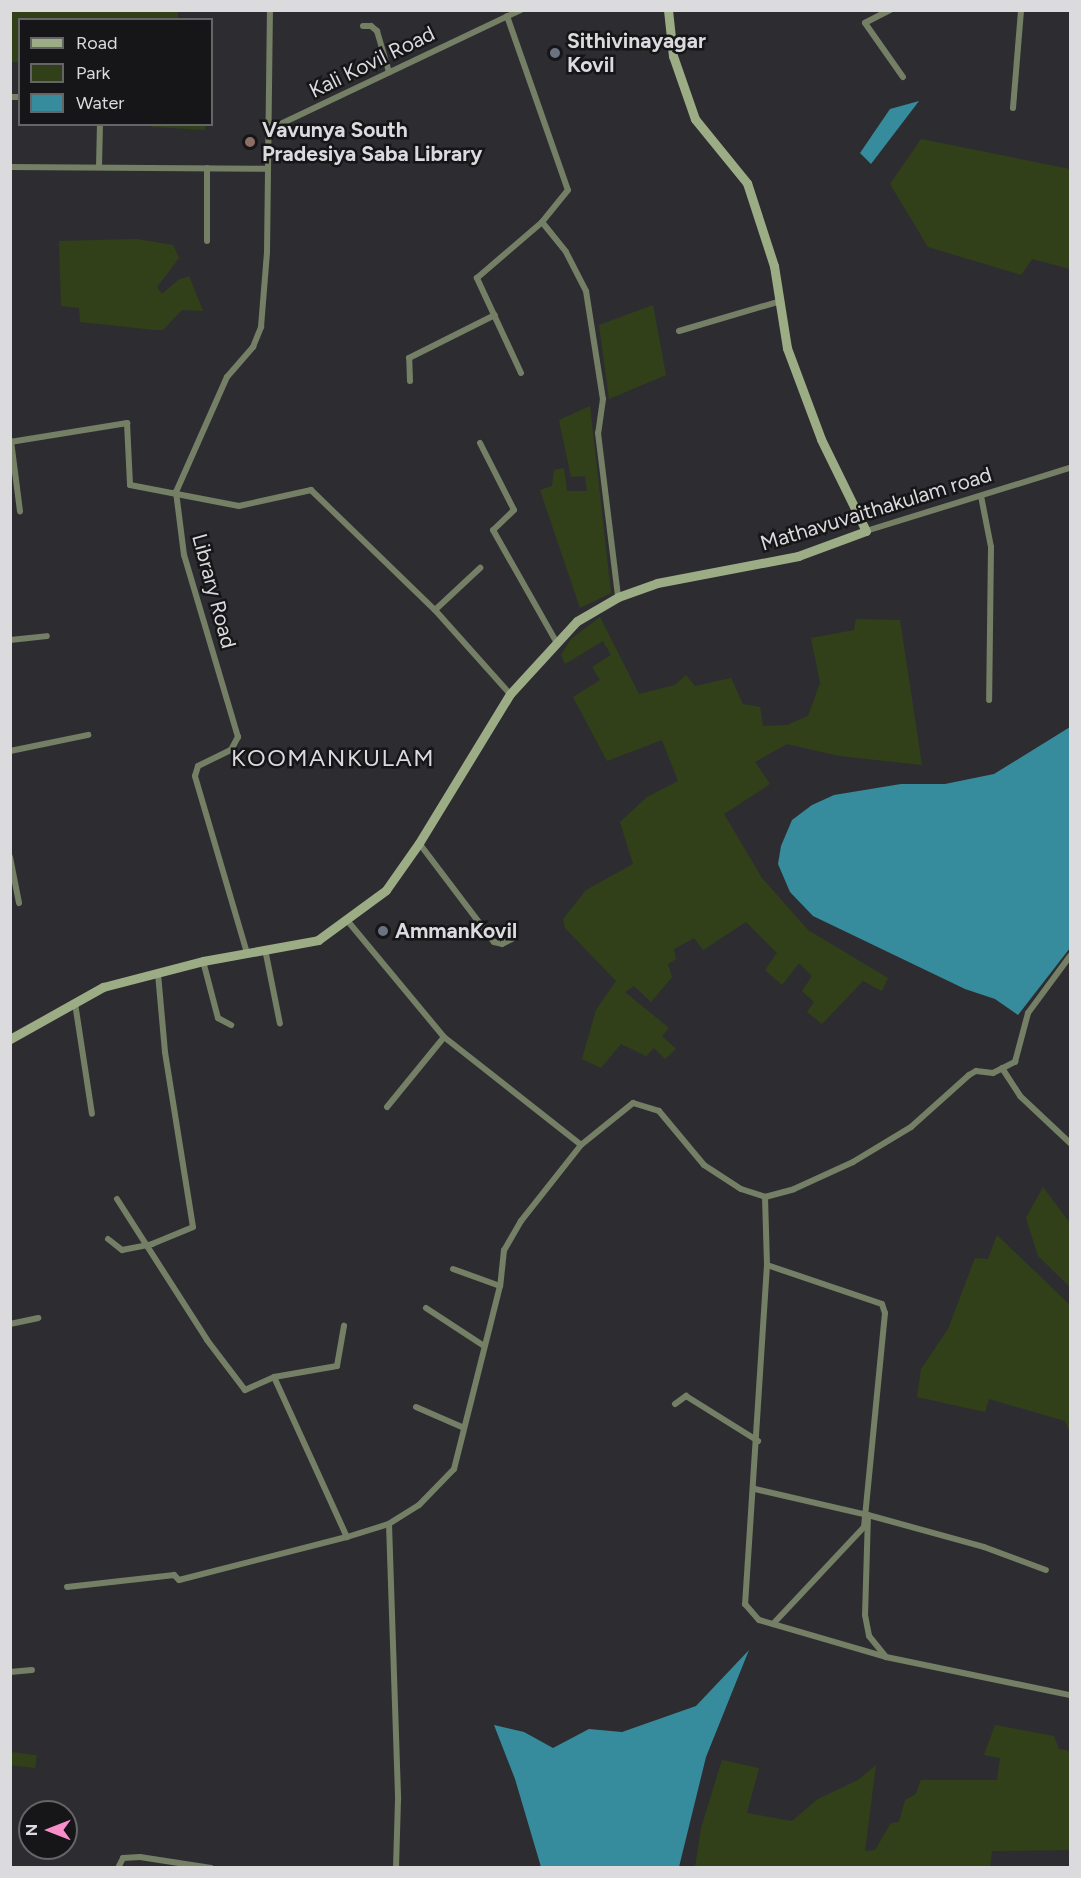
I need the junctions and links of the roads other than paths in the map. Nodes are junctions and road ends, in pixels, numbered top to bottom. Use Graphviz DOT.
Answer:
graph roads {
  1 [pos="270,10"];
  2 [pos="521,10"];
  3 [pos="668,10"];
  4 [pos="890,10"];
  5 [pos="1021,10"];
  6 [pos="507,16"];
  7 [pos="363,26"];
  8 [pos="389,72"];
  9 [pos="903,77"];
  10 [pos="1012,108"];
  11 [pos="100,126"];
  12 [pos="270,129"];
  13 [pos="10,167"];
  14 [pos="99,167"];
  15 [pos="207,168"];
  16 [pos="266,169"];
  17 [pos="542,222"];
  18 [pos="207,240"];
  19 [pos="781,301"];
  20 [pos="495,315"];
  21 [pos="679,331"];
  22 [pos="521,373"];
  23 [pos="410,381"];
  24 [pos="11,442"];
  25 [pos="480,443"];
  26 [pos="1071,468"];
  27 [pos="176,492"];
  28 [pos="981,496"];
  29 [pos="20,511"];
  30 [pos="866,531"];
  31 [pos="480,568"];
  32 [pos="618,597"];
  33 [pos="435,610"];
  34 [pos="47,636"];
  35 [pos="10,640"];
  36 [pos="557,643"];
  37 [pos="510,694"];
  38 [pos="989,700"];
  39 [pos="88,735"];
  40 [pos="10,751"];
  41 [pos="419,843"];
  42 [pos="10,856"];
  43 [pos="19,903"];
  44 [pos="346,919"];
  45 [pos="512,939"];
  46 [pos="264,950"];
  47 [pos="247,953"];
  48 [pos="1071,956"];
  49 [pos="203,961"];
  50 [pos="158,973"];
  51 [pos="75,1003"];
  52 [pos="280,1024"];
  53 [pos="231,1025"];
  54 [pos="444,1037"];
  55 [pos="10,1038"];
  56 [pos="1002,1068"];
  57 [pos="387,1107"];
  58 [pos="92,1114"];
  59 [pos="1071,1143"];
  60 [pos="581,1145"];
  61 [pos="765,1197"];
  62 [pos="117,1199"];
  63 [pos="108,1239"];
  64 [pos="145,1244"];
  65 [pos="767,1265"];
  66 [pos="453,1269"];
  67 [pos="500,1286"];
  68 [pos="426,1308"];
  69 [pos="38,1318"];
  70 [pos="10,1324"];
  71 [pos="344,1326"];
  72 [pos="484,1346"];
  73 [pos="274,1377"];
  74 [pos="675,1404"];
  75 [pos="416,1407"];
  76 [pos="464,1428"];
  77 [pos="758,1441"];
  78 [pos="755,1490"];
  79 [pos="868,1515"];
  80 [pos="389,1524"];
  81 [pos="347,1537"];
  82 [pos="1046,1570"];
  83 [pos="67,1587"];
  84 [pos="773,1624"];
  85 [pos="886,1657"];
  86 [pos="32,1670"];
  87 [pos="10,1672"];
  88 [pos="1071,1695"];
  89 [pos="118,1868"];
  90 [pos="211,1868"];
  91 [pos="396,1868"];
  1 -- 12 [label="street"];
  2 -- 6 [label="street, Kali Kovil Road"];
  3 -- 19 [label="street"];
  4 -- 9 [label="street"];
  5 -- 10 [label="street"];
  6 -- 8 [label="street, Kali Kovil Road"];
  6 -- 17 [label="street"];
  7 -- 8 [label="street"];
  8 -- 12 [label="street, Kali Kovil Road"];
  11 -- 14 [label="street"];
  12 -- 16 [label="street"];
  13 -- 14 [label="street"];
  14 -- 15 [label="street"];
  15 -- 16 [label="street"];
  15 -- 18 [label="street"];
  16 -- 27 [label="street"];
  17 -- 20 [label="street"];
  17 -- 32 [label="street"];
  19 -- 21 [label="street"];
  19 -- 30 [label="street"];
  20 -- 22 [label="street"];
  20 -- 23 [label="street"];
  24 -- 27 [label="street"];
  24 -- 29 [label="street"];
  25 -- 36 [label="street"];
  26 -- 28 [label="street, Mathavuvaithakulam road"];
  27 -- 33 [label="street"];
  27 -- 47 [label="street, Library Road"];
  28 -- 30 [label="street, Mathavuvaithakulam road"];
  28 -- 38 [label="street"];
  30 -- 32 [label="street, Mathavuvaithakulam road"];
  31 -- 33 [label="street"];
  32 -- 36 [label="street, Mathavuvaithakulam road"];
  33 -- 37 [label="street"];
  34 -- 35 [label="street"];
  36 -- 37 [label="street, Mathavuvaithakulam road"];
  37 -- 41 [label="street, Mathavuvaithakulam road"];
  39 -- 40 [label="street"];
  41 -- 44 [label="street, Mathavuvaithakulam road"];
  41 -- 45 [label="street"];
  42 -- 43 [label="street"];
  44 -- 46 [label="street, Mathavuvaithakulam road"];
  44 -- 54 [label="street"];
  46 -- 47 [label="street, Mathavuvaithakulam road"];
  46 -- 52 [label="street"];
  47 -- 49 [label="street, Mathavuvaithakulam road"];
  48 -- 56 [label="street"];
  49 -- 50 [label="street, Mathavuvaithakulam road"];
  49 -- 53 [label="street"];
  50 -- 51 [label="street, Mathavuvaithakulam road"];
  50 -- 64 [label="street"];
  51 -- 55 [label="street, Mathavuvaithakulam road"];
  51 -- 58 [label="street"];
  54 -- 57 [label="street"];
  54 -- 60 [label="street"];
  56 -- 59 [label="street"];
  56 -- 61 [label="street"];
  60 -- 61 [label="street"];
  60 -- 67 [label="street"];
  61 -- 65 [label="street"];
  62 -- 64 [label="street"];
  63 -- 64 [label="street"];
  64 -- 73 [label="street"];
  65 -- 77 [label="street"];
  65 -- 79 [label="street"];
  66 -- 67 [label="street"];
  67 -- 72 [label="street"];
  68 -- 72 [label="street"];
  69 -- 70 [label="street"];
  71 -- 73 [label="street"];
  72 -- 76 [label="street"];
  73 -- 81 [label="street"];
  74 -- 77 [label="street"];
  75 -- 76 [label="street"];
  76 -- 80 [label="street"];
  77 -- 78 [label="street"];
  78 -- 79 [label="street"];
  78 -- 84 [label="street"];
  79 -- 82 [label="street"];
  79 -- 84 [label="street"];
  79 -- 85 [label="street"];
  80 -- 81 [label="street"];
  80 -- 91 [label="street"];
  81 -- 83 [label="street"];
  84 -- 85 [label="street"];
  85 -- 88 [label="street"];
  86 -- 87 [label="street"];
  89 -- 90 [label="street"];
}
